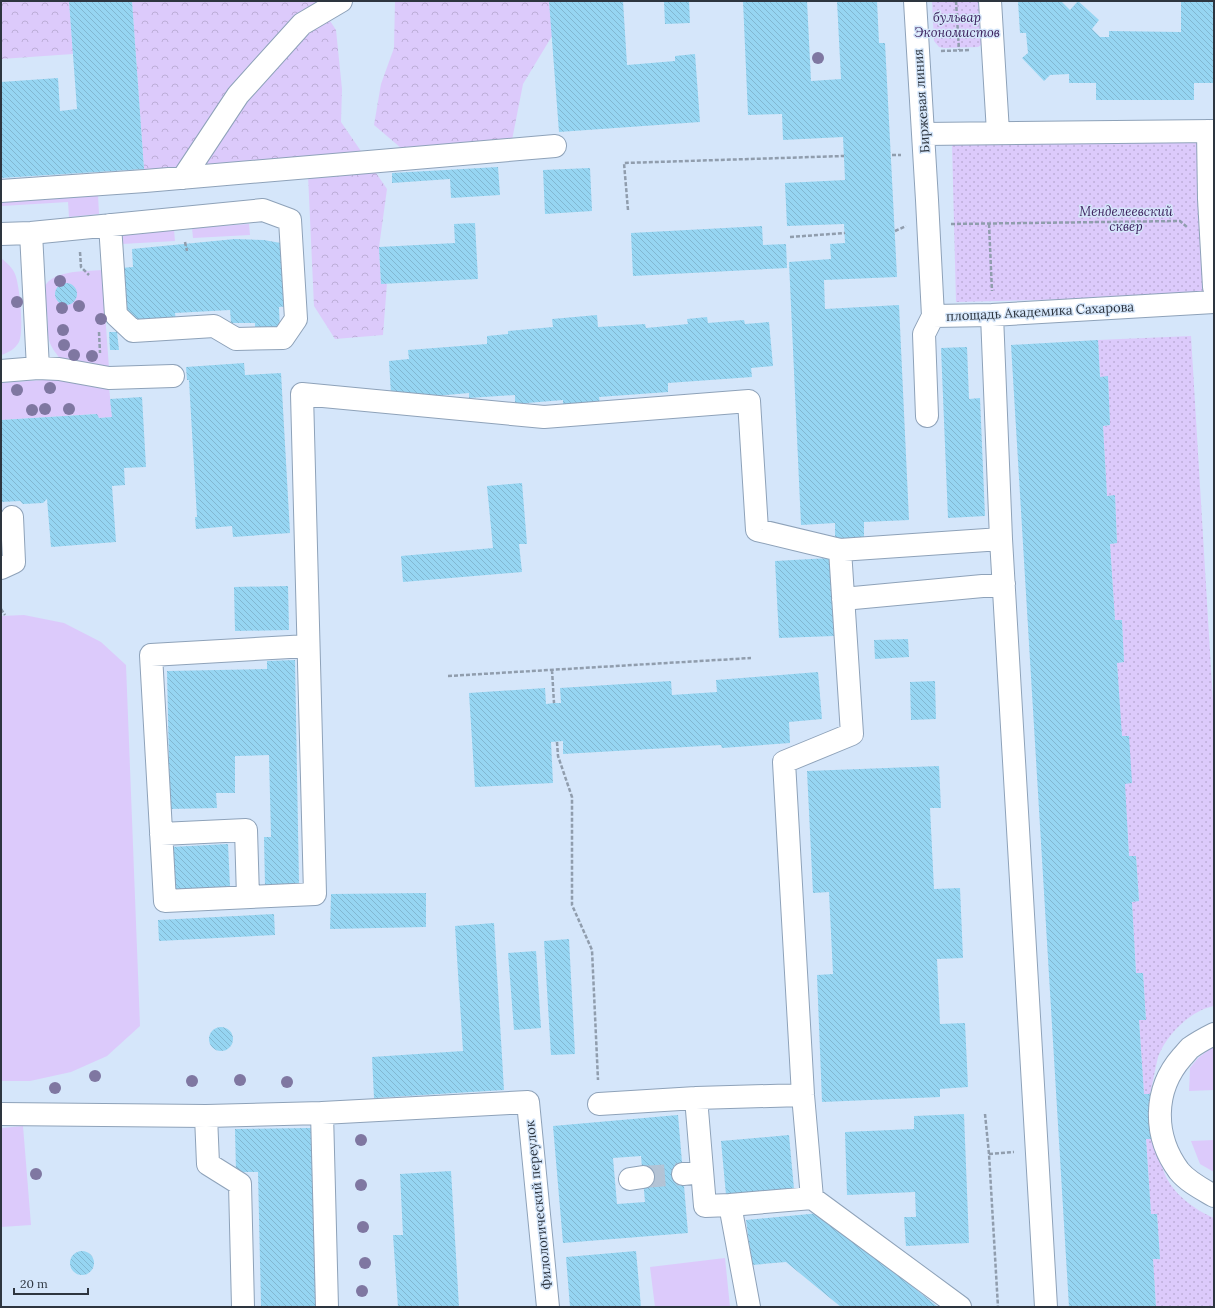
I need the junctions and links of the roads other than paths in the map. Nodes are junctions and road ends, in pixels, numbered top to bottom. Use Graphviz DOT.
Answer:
graph roads {
  1 [pos="341,1"];
  2 [pos="915,1"];
  3 [pos="990,1"];
  4 [pos="1211,131"];
  5 [pos="998,132"];
  6 [pos="923,134"];
  7 [pos="556,146"];
  8 [pos="183,178"];
  9 [pos="1,191"];
  10 [pos="1212,199"];
  11 [pos="927,200"];
  12 [pos="110,225"];
  13 [pos="31,233"];
  14 [pos="1,234"];
  15 [pos="1214,287"];
  16 [pos="1214,302"];
  17 [pos="992,315"];
  18 [pos="933,316"];
  19 [pos="38,368"];
  20 [pos="1,371"];
  21 [pos="173,376"];
  22 [pos="927,416"];
  23 [pos="12,518"];
  24 [pos="1002,539"];
  25 [pos="840,550"];
  26 [pos="1,568"];
  27 [pos="1004,584"];
  28 [pos="843,599"];
  29 [pos="308,646"];
  30 [pos="161,834"];
  31 [pos="248,897"];
  32 [pos="1214,1034"];
  33 [pos="804,1095"];
  34 [pos="696,1098"];
  35 [pos="599,1104"];
  36 [pos="322,1113"];
  37 [pos="1,1114"];
  38 [pos="206,1116"];
  39 [pos="1214,1196"];
  40 [pos="812,1198"];
  41 [pos="730,1204"];
  42 [pos="242,1307"];
  43 [pos="327,1307"];
  44 [pos="548,1307"];
  45 [pos="749,1307"];
  46 [pos="960,1307"];
  47 [pos="1046,1307"];
  1 -- 8 [label="street"];
  2 -- 6 [label="street, Биржевая линия"];
  3 -- 5 [label="street"];
  4 -- 5 [label="street"];
  4 -- 10 [label="street"];
  5 -- 6 [label="street"];
  6 -- 11 [label="street, Биржевая линия"];
  7 -- 8 [label="street"];
  8 -- 9 [label="street"];
  10 -- 15 [label="street"];
  11 -- 18 [label="street, площадь Академика Сахарова"];
  12 -- 12 [label="street"];
  12 -- 13 [label="street"];
  13 -- 14 [label="street"];
  13 -- 19 [label="street"];
  16 -- 17 [label="street, площадь Академика Сахарова"];
  17 -- 18 [label="street, площадь Академика Сахарова"];
  17 -- 24 [label="street"];
  18 -- 22 [label="street"];
  19 -- 20 [label="street"];
  19 -- 21 [label="street"];
  23 -- 26 [label="street"];
  24 -- 25 [label="street"];
  24 -- 27 [label="street"];
  25 -- 28 [label="street"];
  25 -- 29 [label="street"];
  27 -- 28 [label="street"];
  27 -- 47 [label="street"];
  28 -- 33 [label="street"];
  29 -- 30 [label="street"];
  29 -- 31 [label="street"];
  30 -- 31 [label="street"];
  30 -- 31 [label="street"];
  32 -- 39 [label="street"];
  33 -- 34 [label="street"];
  33 -- 40 [label="street"];
  34 -- 35 [label="street"];
  34 -- 41 [label="street"];
  36 -- 38 [label="street"];
  36 -- 43 [label="street"];
  36 -- 44 [label="street, Филологический переулок"];
  37 -- 38 [label="street"];
  38 -- 42 [label="street"];
  40 -- 41 [label="street"];
  40 -- 46 [label="street"];
  41 -- 45 [label="street"];
}
